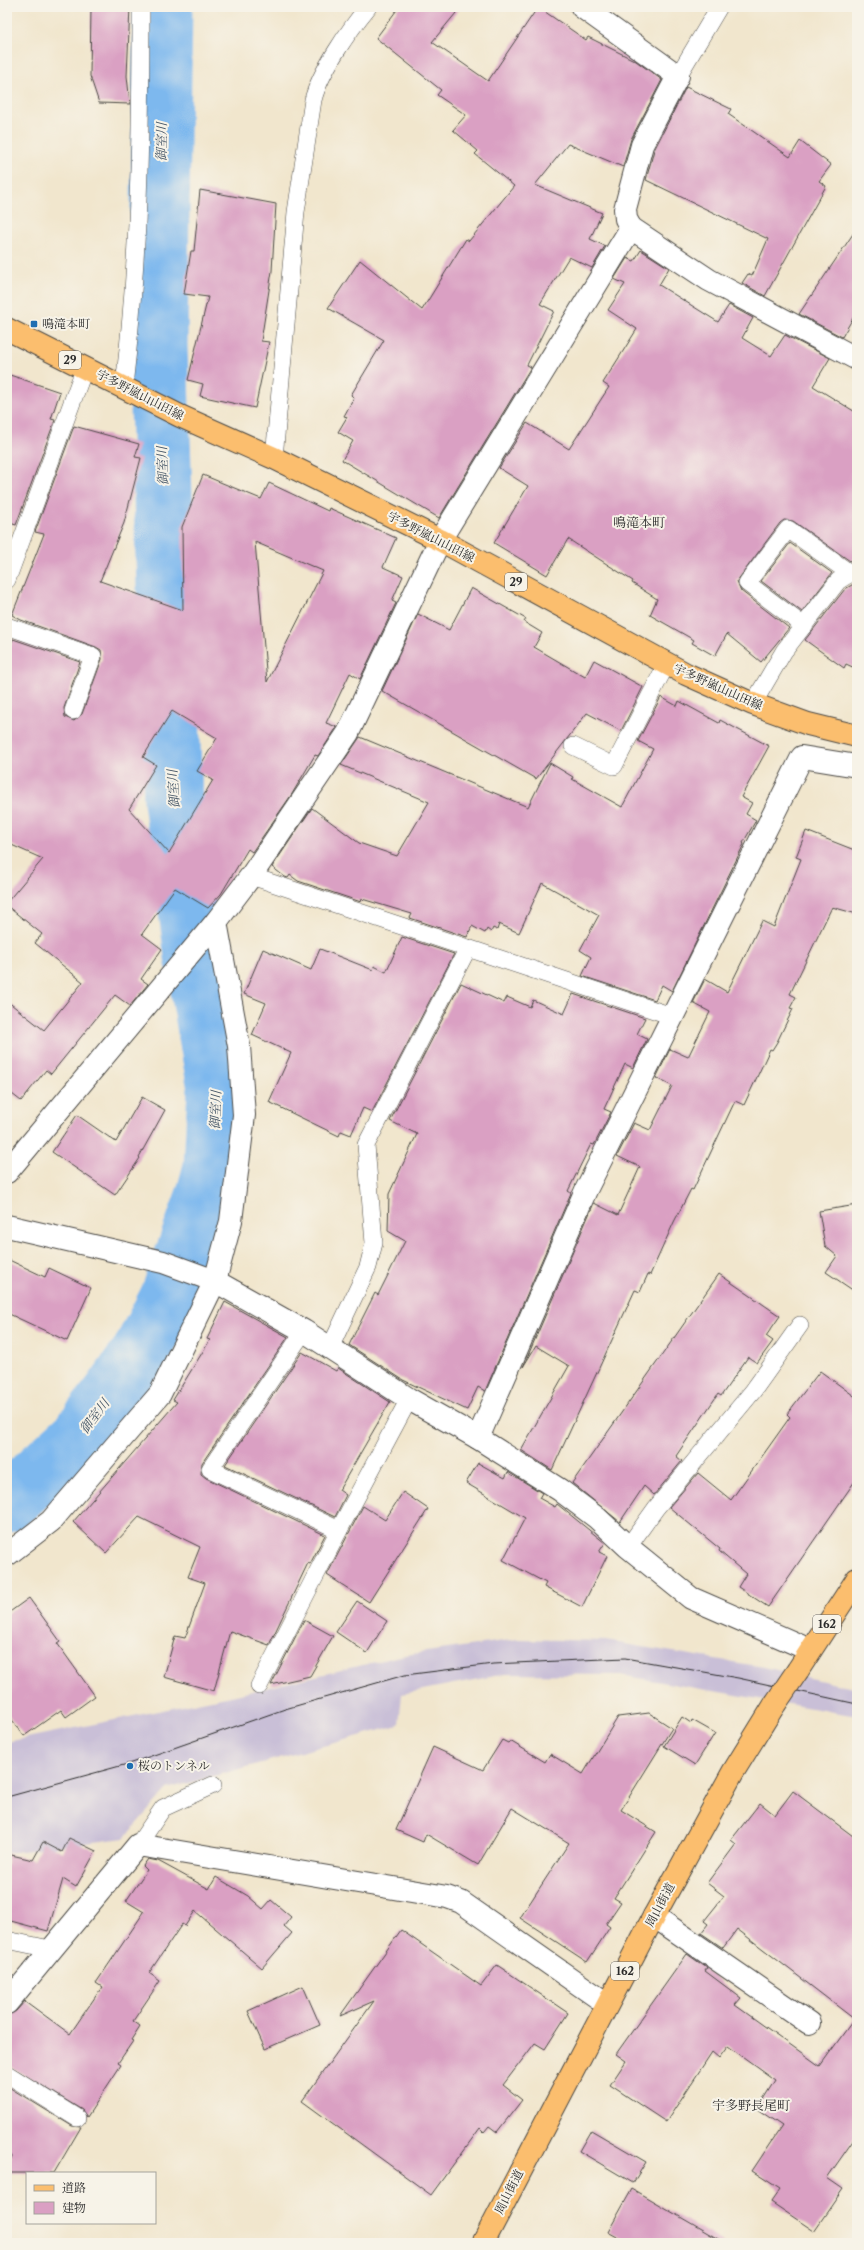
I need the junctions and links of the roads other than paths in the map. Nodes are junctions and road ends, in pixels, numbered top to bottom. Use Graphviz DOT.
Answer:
graph roads {
  1 [pos="141,7"];
  2 [pos="368,7"];
  3 [pos="582,7"];
  4 [pos="719,7"];
  5 [pos="678,76"];
  6 [pos="631,228"];
  7 [pos="7,330"];
  8 [pos="857,359"];
  9 [pos="85,367"];
  10 [pos="128,389"];
  11 [pos="274,458"];
  12 [pos="440,540"];
  13 [pos="854,571"];
  14 [pos="7,580"];
  15 [pos="7,626"];
  16 [pos="804,626"];
  17 [pos="667,663"];
  18 [pos="753,704"];
  19 [pos="73,711"];
  20 [pos="857,736"];
  21 [pos="573,746"];
  22 [pos="857,766"];
  23 [pos="251,876"];
  24 [pos="214,925"];
  25 [pos="468,948"];
  26 [pos="672,1016"];
  27 [pos="7,1172"];
  28 [pos="7,1226"];
  29 [pos="211,1279"];
  30 [pos="800,1325"];
  31 [pos="304,1331"];
  32 [pos="330,1348"];
  33 [pos="409,1399"];
  34 [pos="478,1438"];
  35 [pos="339,1530"];
  36 [pos="628,1547"];
  37 [pos="7,1554"];
  38 [pos="857,1579"];
  39 [pos="810,1650"];
  40 [pos="260,1686"];
  41 [pos="213,1785"];
  42 [pos="138,1845"];
  43 [pos="654,1916"];
  44 [pos="7,1940"];
  45 [pos="50,1949"];
  46 [pos="7,2004"];
  47 [pos="607,2004"];
  48 [pos="809,2023"];
  49 [pos="7,2074"];
  50 [pos="77,2118"];
  51 [pos="483,2243"];
  1 -- 10 [label="lane"];
  2 -- 11 [label="lane"];
  3 -- 5 [label="street"];
  4 -- 5 [label="lane"];
  5 -- 6 [label="street"];
  6 -- 8 [label="street"];
  6 -- 12 [label="street"];
  7 -- 9 [label="main road, 宇多野嵐山山田線 / 29"];
  9 -- 10 [label="main road, 宇多野嵐山山田線 / 29"];
  9 -- 14 [label="lane"];
  10 -- 11 [label="main road, 宇多野嵐山山田線 / 29"];
  11 -- 12 [label="main road, 宇多野嵐山山田線 / 29"];
  12 -- 17 [label="main road, 宇多野嵐山山田線 / 29"];
  12 -- 23 [label="street"];
  13 -- 16 [label="lane"];
  13 -- 16 [label="lane"];
  15 -- 19 [label="lane"];
  16 -- 18 [label="lane"];
  17 -- 18 [label="main road, 宇多野嵐山山田線 / 29"];
  17 -- 21 [label="lane"];
  18 -- 20 [label="main road, 宇多野嵐山山田線 / 29"];
  22 -- 26 [label="street"];
  23 -- 24 [label="street"];
  23 -- 25 [label="lane"];
  24 -- 27 [label="street"];
  24 -- 29 [label="street"];
  25 -- 26 [label="lane"];
  25 -- 32 [label="lane"];
  26 -- 34 [label="street"];
  28 -- 29 [label="street"];
  29 -- 31 [label="street"];
  29 -- 37 [label="street"];
  30 -- 36 [label="lane"];
  31 -- 32 [label="street"];
  31 -- 35 [label="lane"];
  32 -- 33 [label="street"];
  33 -- 34 [label="street"];
  33 -- 35 [label="lane"];
  34 -- 36 [label="street"];
  35 -- 40 [label="lane"];
  36 -- 39 [label="street"];
  38 -- 39 [label="main road, 周山街道 / 162"];
  39 -- 43 [label="main road, 周山街道 / 162, bridge"];
  41 -- 42 [label="lane"];
  42 -- 45 [label="street"];
  42 -- 47 [label="street"];
  43 -- 47 [label="main road, 周山街道 / 162"];
  43 -- 48 [label="street"];
  44 -- 45 [label="lane"];
  45 -- 46 [label="street"];
  47 -- 51 [label="main road, 周山街道 / 162"];
  49 -- 50 [label="lane"];
}
